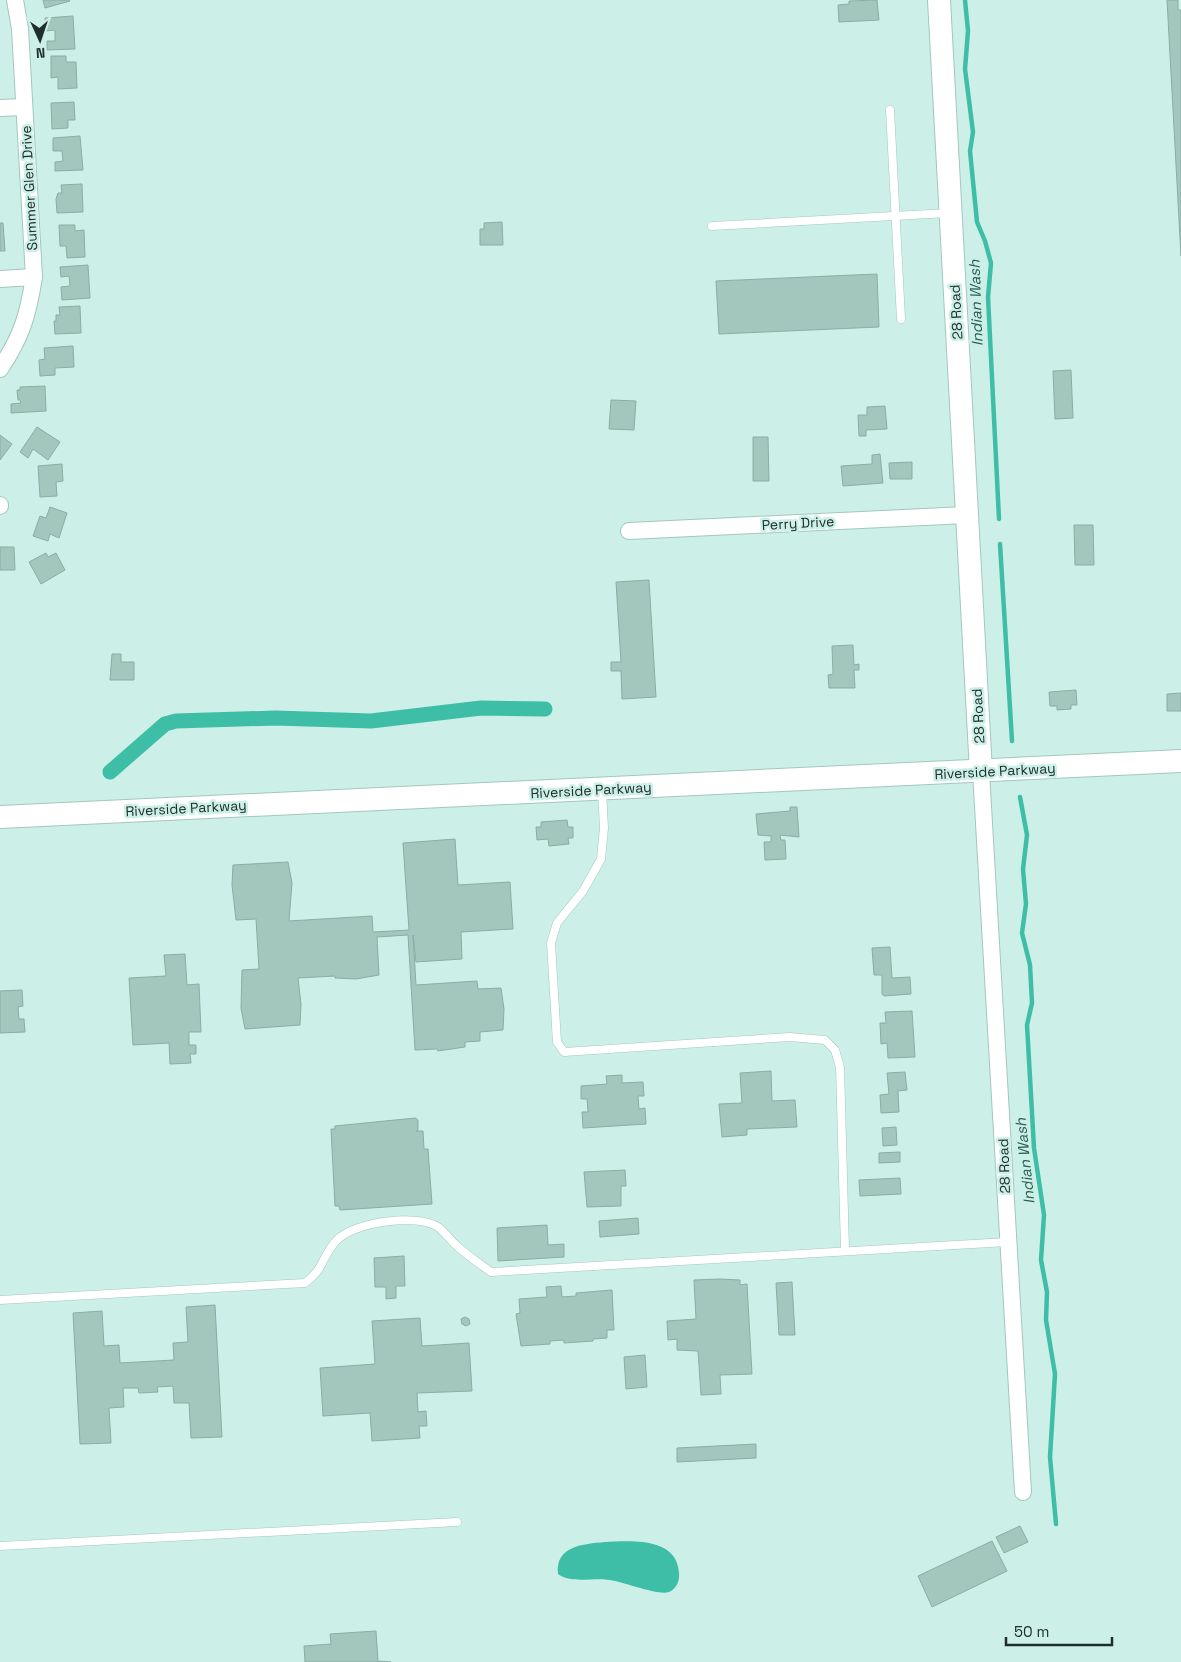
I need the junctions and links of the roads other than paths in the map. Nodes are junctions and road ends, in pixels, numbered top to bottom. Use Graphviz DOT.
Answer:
graph roads {
  1 [pos="15,0"];
  2 [pos="939,0"];
  3 [pos="24,107"];
  4 [pos="0,108"];
  5 [pos="890,110"];
  6 [pos="950,213"];
  7 [pos="895,216"];
  8 [pos="712,226"];
  9 [pos="34,277"];
  10 [pos="0,279"];
  11 [pos="901,318"];
  12 [pos="0,369"];
  13 [pos="966,515"];
  14 [pos="629,531"];
  15 [pos="1181,761"];
  16 [pos="981,772"];
  17 [pos="602,789"];
  18 [pos="0,817"];
  19 [pos="1007,1242"];
  20 [pos="846,1250"];
  21 [pos="0,1300"];
  22 [pos="1023,1492"];
  23 [pos="458,1522"];
  24 [pos="0,1546"];
  1 -- 3 [label="street, Summer Glen Drive"];
  2 -- 6 [label="main road, 28 Road"];
  3 -- 4 [label="street"];
  3 -- 9 [label="street, Summer Glen Drive"];
  5 -- 7 [label="lane"];
  6 -- 7 [label="lane"];
  6 -- 13 [label="main road, 28 Road"];
  7 -- 8 [label="lane"];
  7 -- 11 [label="lane"];
  9 -- 10 [label="street"];
  9 -- 12 [label="street, Summer Glen Drive"];
  13 -- 14 [label="street, Perry Drive"];
  13 -- 16 [label="main road, 28 Road"];
  15 -- 16 [label="main road, Riverside Parkway"];
  16 -- 17 [label="main road, Riverside Parkway"];
  16 -- 19 [label="street, 28 Road"];
  17 -- 18 [label="main road, Riverside Parkway"];
  17 -- 20 [label="lane"];
  19 -- 20 [label="lane"];
  19 -- 22 [label="street, 28 Road"];
  20 -- 21 [label="lane"];
  23 -- 24 [label="lane"];
}
